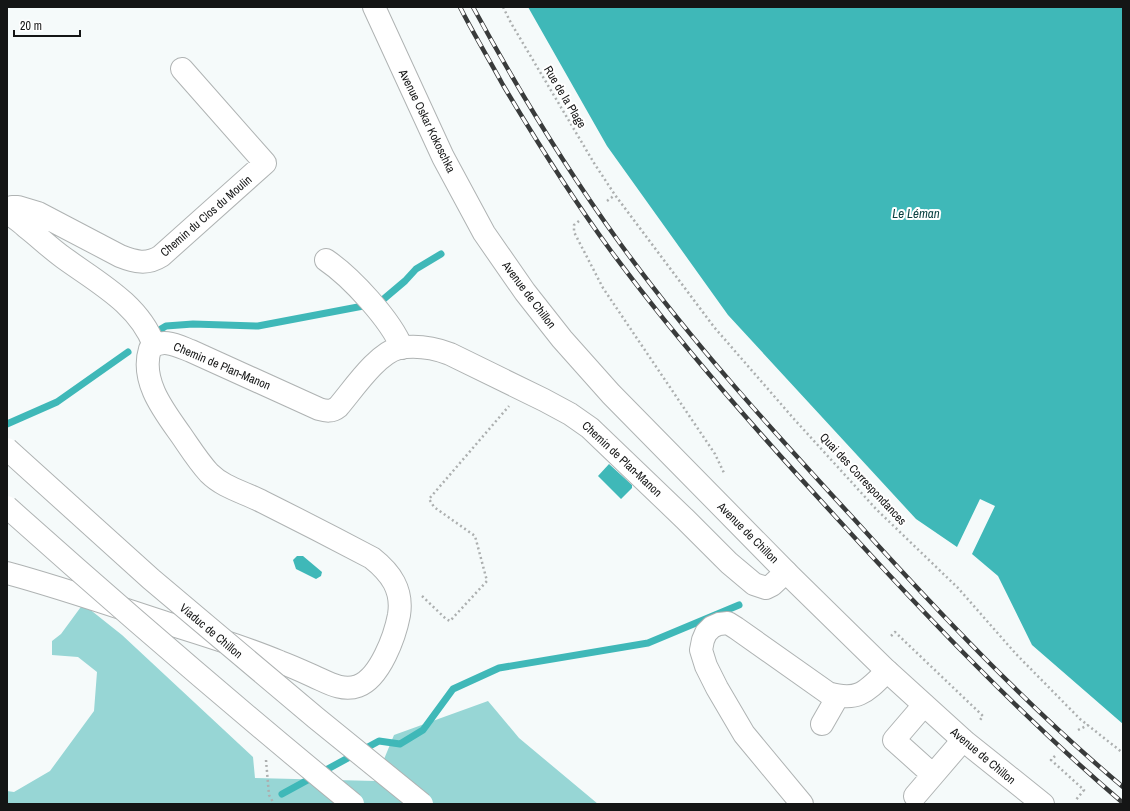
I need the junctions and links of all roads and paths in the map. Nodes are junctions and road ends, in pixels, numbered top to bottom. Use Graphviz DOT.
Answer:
graph roads {
  1 [pos="374,7"];
  2 [pos="503,7"];
  3 [pos="182,69"];
  4 [pos="615,195"];
  5 [pos="607,201"];
  6 [pos="7,212"];
  7 [pos="579,221"];
  8 [pos="484,233"];
  9 [pos="326,260"];
  10 [pos="154,345"];
  11 [pos="402,348"];
  12 [pos="523,389"];
  13 [pos="7,449"];
  14 [pos="724,473"];
  15 [pos="7,507"];
  16 [pos="786,572"];
  17 [pos="7,573"];
  18 [pos="397,587"];
  19 [pos="891,636"];
  20 [pos="887,671"];
  21 [pos="838,696"];
  22 [pos="924,705"];
  23 [pos="980,720"];
  24 [pos="822,724"];
  25 [pos="1088,725"];
  26 [pos="1078,730"];
  27 [pos="963,740"];
  28 [pos="1123,753"];
  29 [pos="1055,756"];
  30 [pos="933,775"];
  31 [pos="915,796"];
  32 [pos="1075,801"];
  33 [pos="353,804"];
  34 [pos="422,804"];
  35 [pos="802,804"];
  36 [pos="1043,804"];
  1 -- 8 [label="main road, Avenue Oskar Kokoschka"];
  2 -- 4 [label="path, Rue de la Plage"];
  3 -- 6 [label="main road, Chemin du Clos du Moulin"];
  4 -- 5 [label="path"];
  4 -- 25 [label="path, Quai des Correspondances"];
  6 -- 10 [label="main road, Chemin du Clos du Moulin"];
  7 -- 14 [label="path"];
  8 -- 16 [label="main road, Avenue de Chillon"];
  9 -- 11 [label="main road"];
  10 -- 11 [label="main road, Chemin de Plan-Manon"];
  10 -- 18 [label="main road"];
  11 -- 12 [label="main road, Chemin de Plan-Manon"];
  12 -- 16 [label="main road, Chemin de Plan-Manon"];
  12 -- 18 [label="path"];
  13 -- 34 [label="main road, Viaduc de Chillon, bridge"];
  15 -- 33 [label="main road, bridge"];
  16 -- 20 [label="main road, Avenue de Chillon"];
  17 -- 18 [label="main road"];
  19 -- 23 [label="path"];
  20 -- 21 [label="main road"];
  20 -- 22 [label="main road, Avenue de Chillon"];
  21 -- 24 [label="main road"];
  21 -- 35 [label="main road"];
  22 -- 27 [label="main road, Avenue de Chillon"];
  22 -- 30 [label="main road"];
  25 -- 26 [label="path"];
  25 -- 28 [label="path, Quai des Correspondances"];
  27 -- 30 [label="main road"];
  27 -- 36 [label="main road, Avenue de Chillon"];
  29 -- 32 [label="path"];
  30 -- 31 [label="main road"];
}
